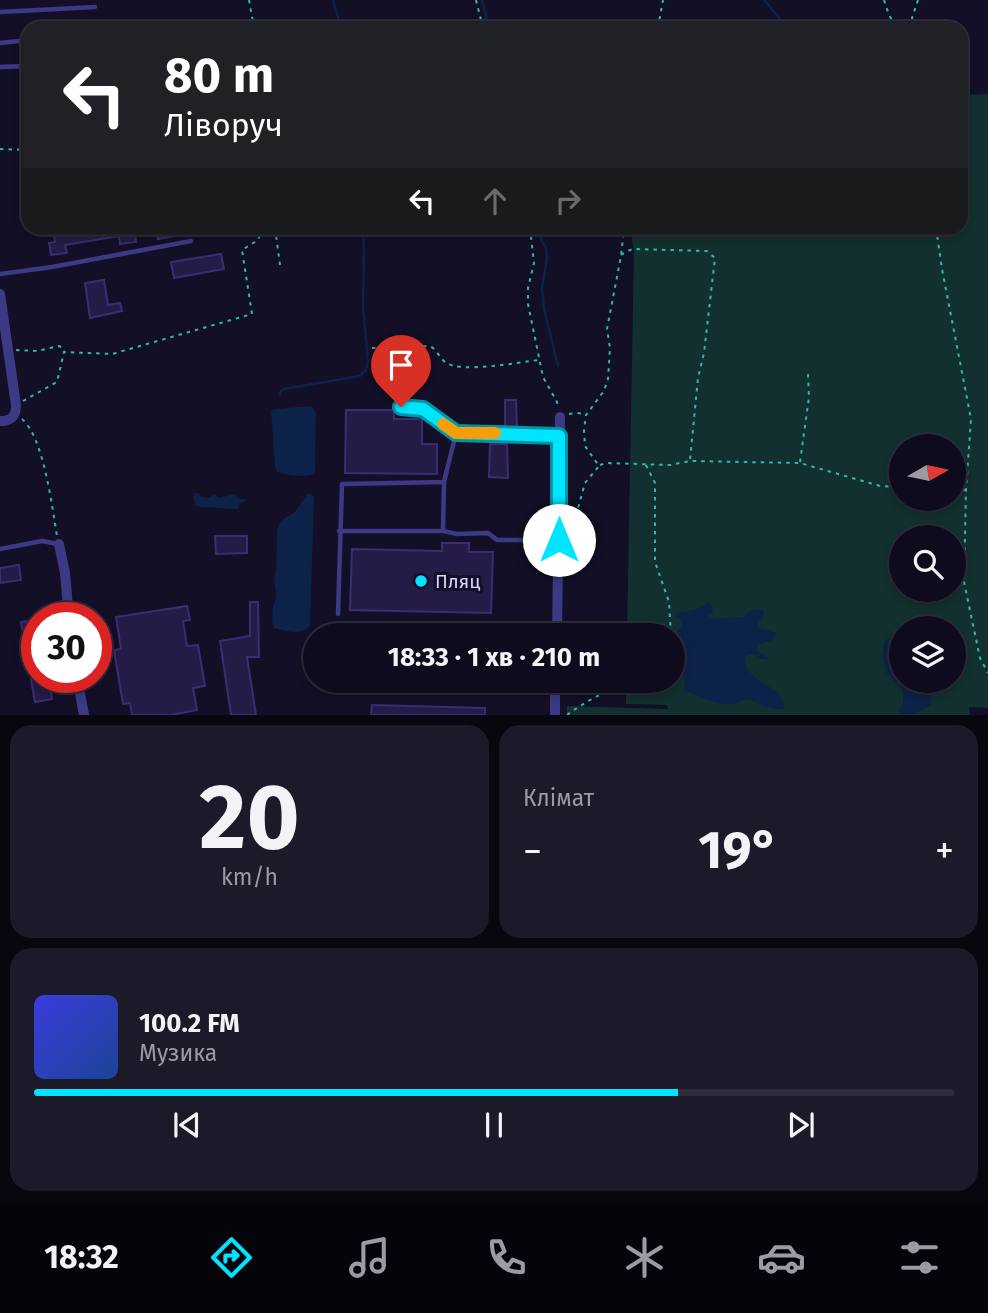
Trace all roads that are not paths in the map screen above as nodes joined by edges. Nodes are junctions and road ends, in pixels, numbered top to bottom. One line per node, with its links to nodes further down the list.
1 (95, 7): 2 (lane)
2 (0, 12)
3 (21, 41): 4 (lane)
4 (0, 43)
5 (21, 66): 6 (lane)
6 (0, 67)
7 (191, 241): 8 (lane)
8 (0, 274)
9 (0, 294): 12 (street)
10 (401, 407): 13 (lane)
11 (560, 417): 14 (street)
12 (0, 421)
13 (456, 433): 14 (lane); 15 (lane)
14 (559, 436): 18 (street)
15 (444, 482): 16 (lane); 17 (lane)
16 (339, 531): 17 (lane); 22 (lane)
17 (443, 531): 18 (lane)
18 (559, 540): 23 (street)
19 (59, 544): 20 (lane); 21 (street)
20 (0, 549)
21 (68, 602)
22 (338, 614)
23 (556, 623)
24 (80, 693): 26 (street)
25 (555, 693): 27 (street)
26 (84, 715)
27 (555, 715)

